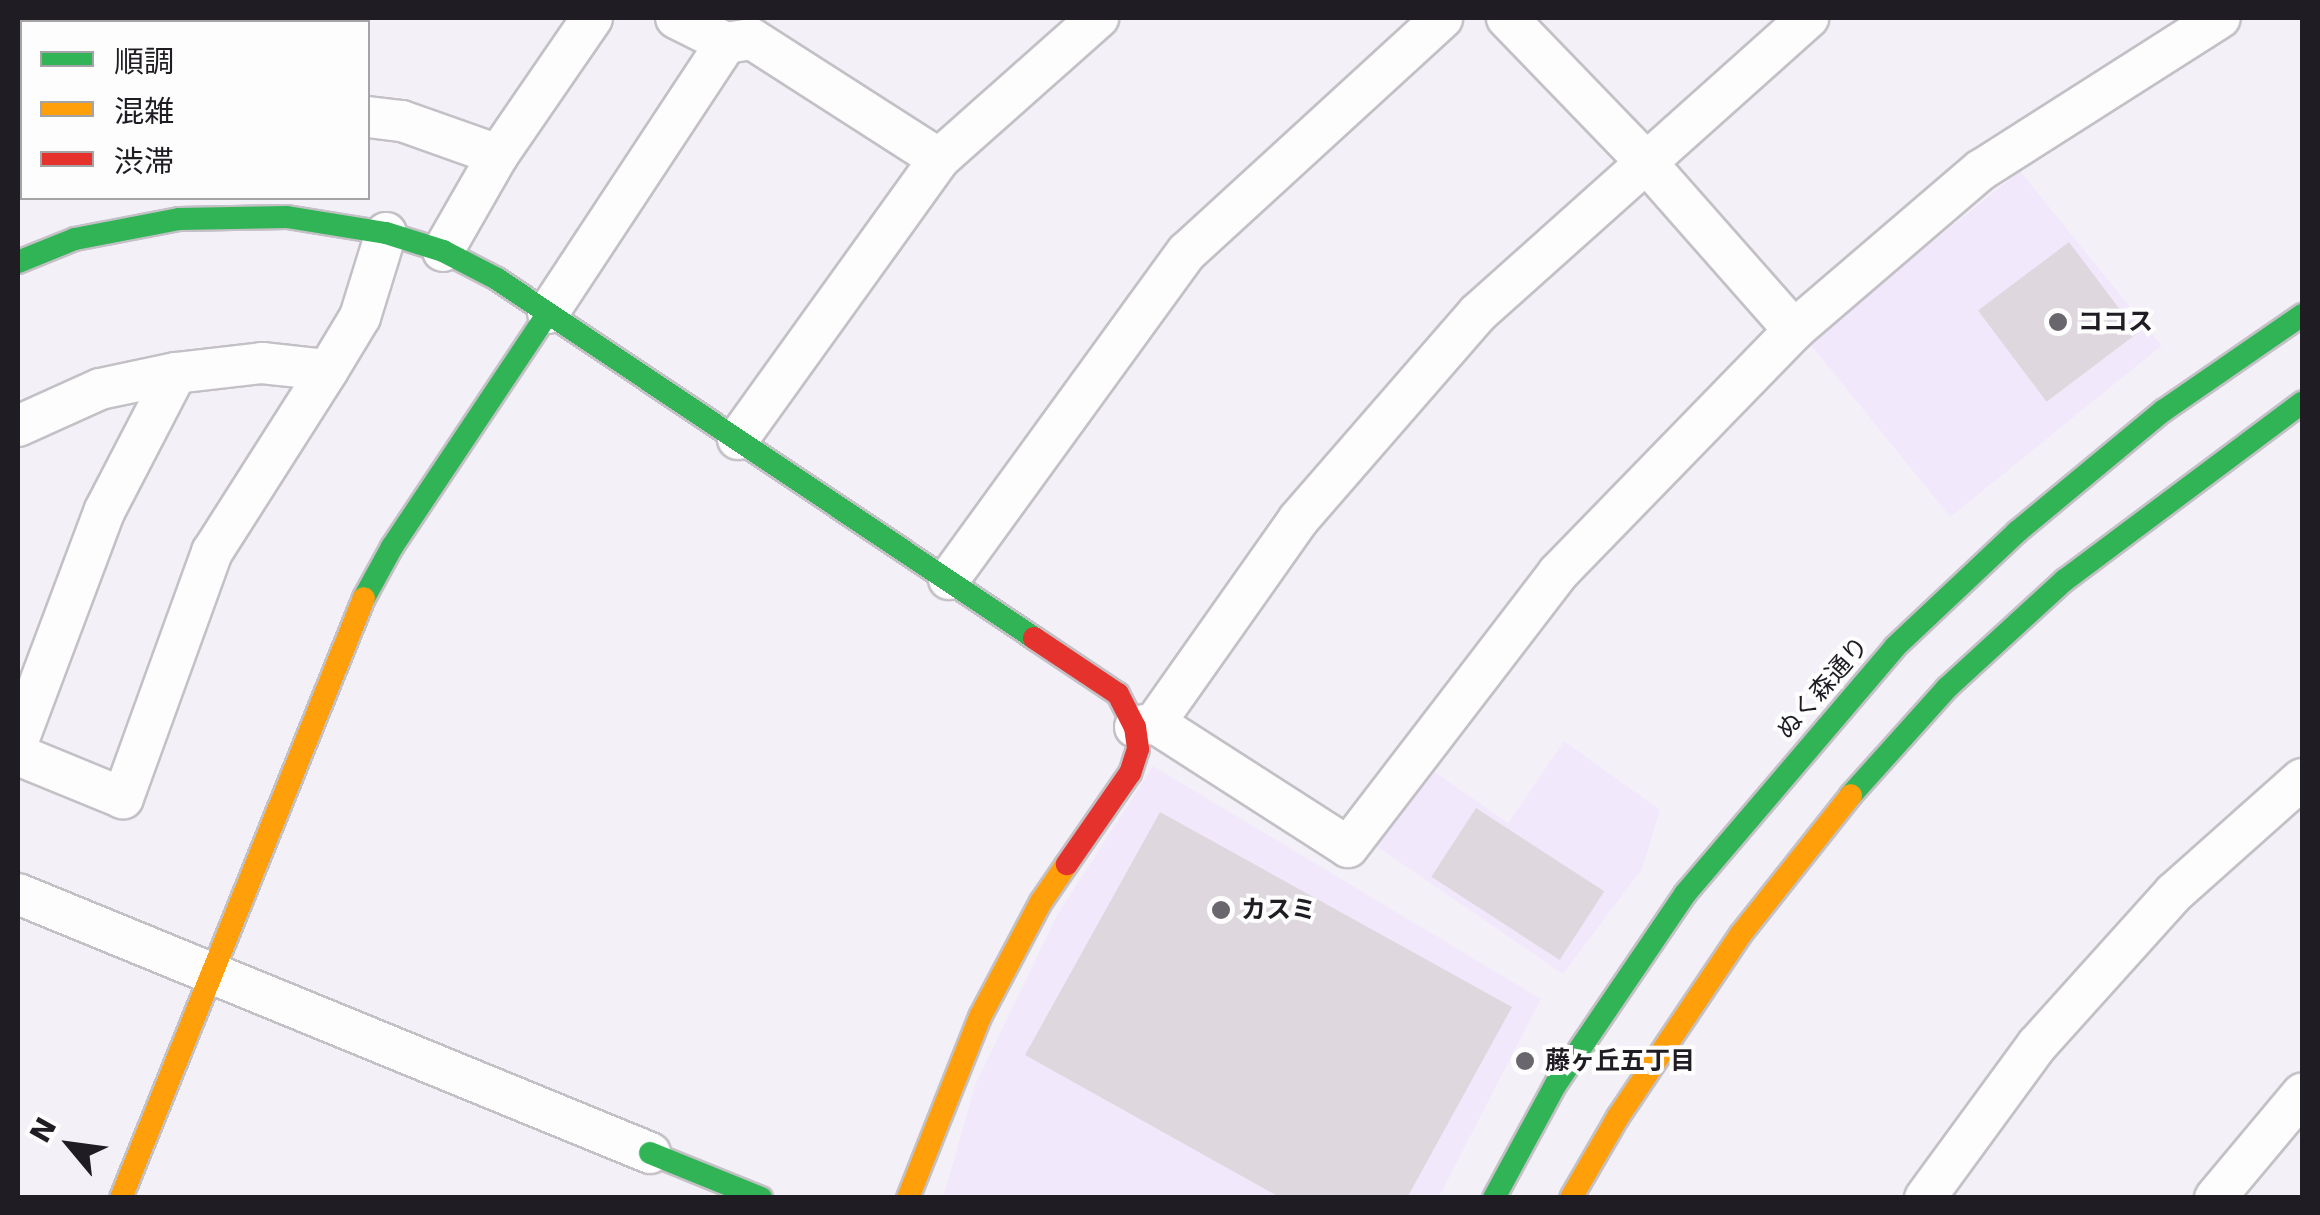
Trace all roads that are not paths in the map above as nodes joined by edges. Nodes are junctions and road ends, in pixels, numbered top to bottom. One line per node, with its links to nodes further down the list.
1 (592, 18): 10 (street)
2 (676, 18): 8 (street)
3 (1098, 18): 11 (street)
4 (1442, 18): 24 (street)
5 (1507, 18): 12 (street)
6 (1808, 18): 12 (street)
7 (2220, 18): 18 (street)
8 (726, 43): 11 (street); 16 (street)
9 (370, 117): 10 (street)
10 (498, 155): 14 (street)
11 (940, 159): 23 (street)
12 (1644, 160): 18 (street); 25 (street)
13 (386, 234): 14 (street); 15 (street); 19 (street)
14 (443, 251): 16 (street)
15 (18, 262)
16 (548, 313): 23 (street); 30 (street)
17 (2302, 315): 36 (street, ぬく森通り)
18 (1794, 330): 25 (street)
19 (328, 370): 20 (street); 27 (street)
20 (176, 373): 22 (street); 26 (street)
21 (2302, 403): 37 (street)
22 (18, 426)
23 (738, 439): 24 (street)
24 (948, 579): 25 (street)
25 (1145, 725): 35 (street)
26 (18, 741)
27 (18, 754)
28 (2302, 779): 38 (street)
29 (18, 894): 30 (street)
30 (208, 974): 32 (street); 33 (street)
31 (2302, 1094): 39 (street)
32 (650, 1153): 34 (street)
33 (120, 1198)
34 (761, 1198)
35 (908, 1198)
36 (1494, 1198)
37 (1571, 1198)
38 (1925, 1198)
39 (2215, 1198)

